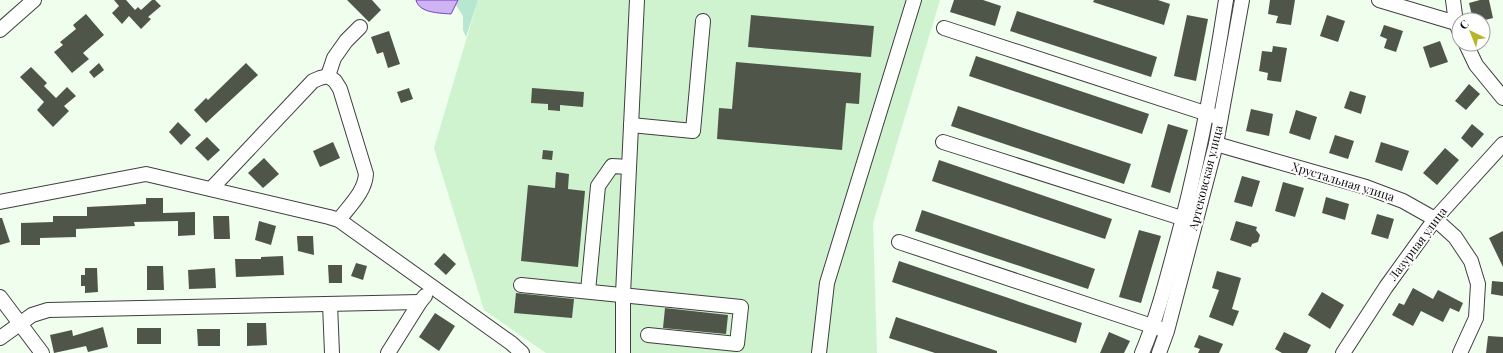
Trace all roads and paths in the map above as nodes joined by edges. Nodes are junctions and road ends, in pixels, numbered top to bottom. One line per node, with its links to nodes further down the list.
1 (34, 0): 13 (street)
2 (637, 0): 19 (street)
3 (914, 0): 47 (street)
4 (1225, 0): 7 (street); 17 (street)
5 (1379, 0): 10 (street)
6 (1453, 0): 8 (street)
7 (1241, 3): 18 (street, Артековская улица)
8 (1455, 12)
9 (703, 22): 19 (street)
10 (1451, 25)
11 (360, 27): 15 (street)
12 (944, 28): 17 (street)
13 (0, 30)
14 (1470, 52): 16 (street)
15 (328, 76): 24 (street); 27 (street)
16 (1503, 98)
17 (1206, 114): 18 (street); 28 (street)
18 (1220, 118): 21 (street, Артековская улица)
19 (631, 126): 23 (street)
20 (943, 142): 28 (street)
21 (1216, 144): 26 (street, Хрустальная улица); 28 (street, Артековская улица)
22 (1503, 144): 26 (street, Лазурная улица)
23 (629, 167): 32 (street); 33 (street)
24 (210, 189): 25 (street); 27 (street)
25 (0, 202)
26 (1435, 219): 50 (street, Лазурная улица); 51 (street, Хрустальная улица)
27 (339, 220): 31 (street)
28 (1189, 220): 38 (street); 39 (street, Артековская улица)
29 (899, 242): 38 (street)
30 (521, 285): 32 (street)
31 (433, 287): 35 (street); 45 (street)
32 (588, 291): 33 (street)
33 (623, 294): 40 (street); 46 (street)
34 (0, 298): 37 (street)
35 (420, 302): 36 (street); 44 (street)
36 (330, 304): 37 (street); 43 (street)
37 (20, 323): 41 (street); 42 (street)
38 (1154, 326): 39 (street); 48 (street)
39 (1168, 331): 49 (street, Артековская улица)
40 (648, 335)
41 (0, 338)
42 (42, 353)
43 (332, 353)
44 (388, 353)
45 (522, 353)
46 (623, 353)
47 (819, 353)
48 (1142, 353)
49 (1159, 353)
50 (1344, 353)
51 (1460, 353)

